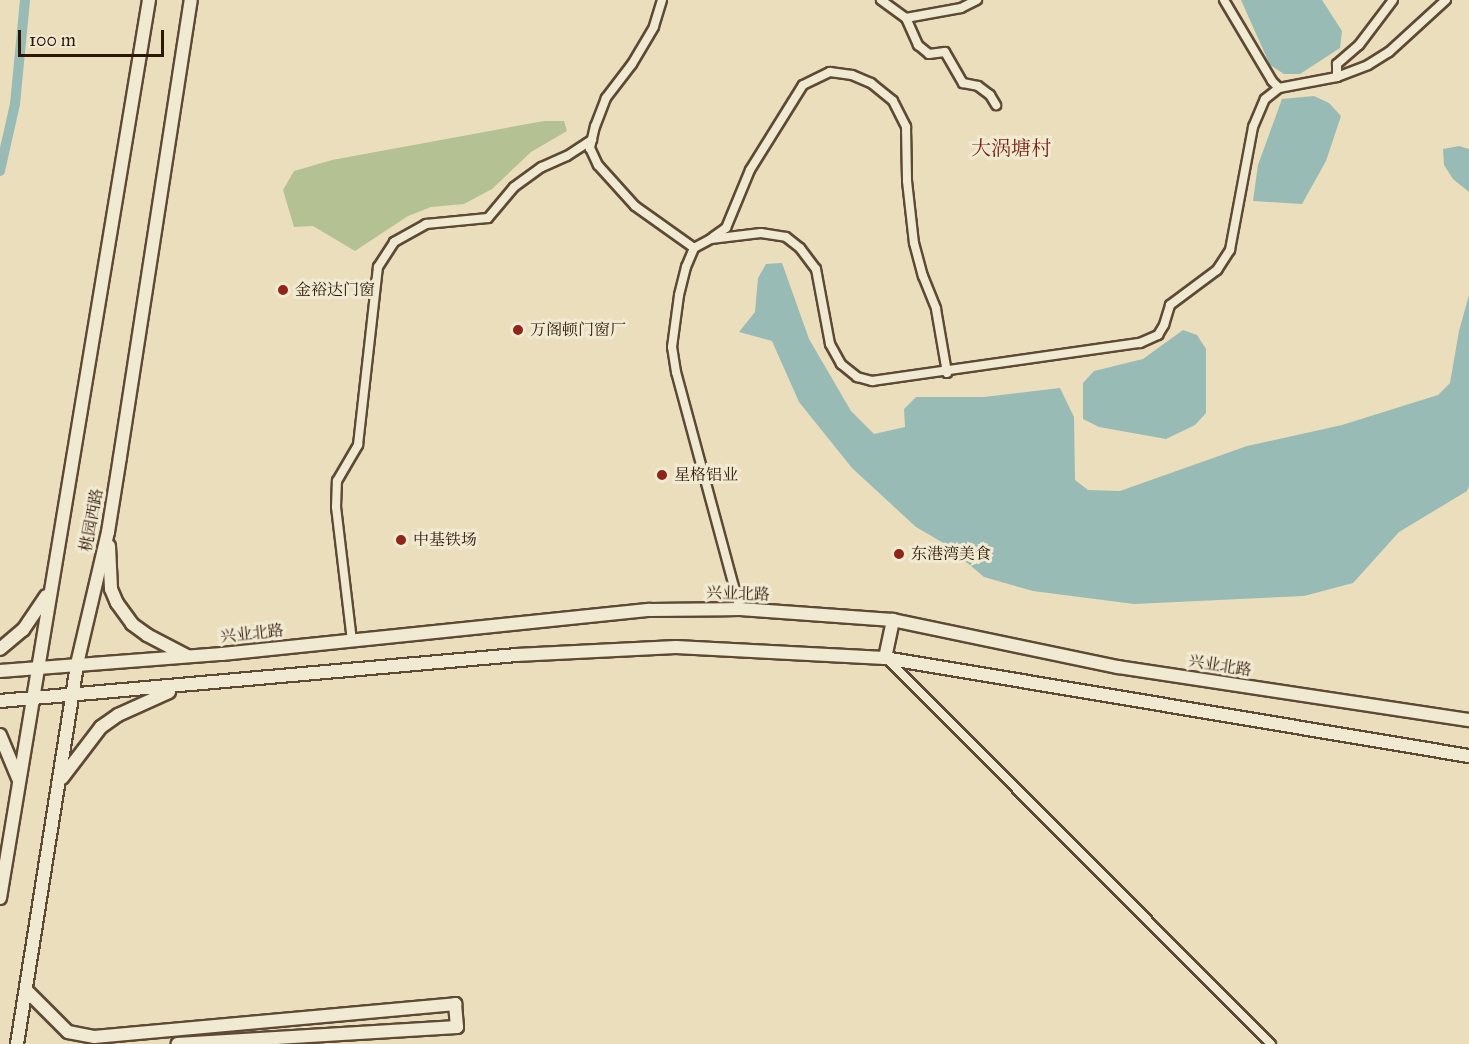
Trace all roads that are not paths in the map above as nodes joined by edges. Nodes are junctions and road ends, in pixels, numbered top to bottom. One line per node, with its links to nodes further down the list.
1 (149, 0): 18 (main road, 桃园西路)
2 (191, 0): 17 (main road, 桃园西路)
3 (662, 0): 13 (street)
4 (880, 0): 9 (street)
5 (977, 0): 9 (street)
6 (1224, 0): 11 (street)
7 (1393, 0): 10 (street)
8 (1446, 0): 10 (street)
9 (906, 18): 12 (street)
10 (1337, 77): 11 (street)
11 (1279, 88): 16 (street)
12 (996, 105)
13 (592, 140): 15 (street); 21 (street)
14 (711, 239): 15 (street); 16 (street); 16 (street)
15 (694, 248): 19 (street)
16 (947, 373)
17 (108, 532): 23 (main road); 25 (main road, 桃园西路)
18 (50, 590): 22 (main road); 26 (main road, 桃园西路)
19 (740, 609): 20 (main road, 兴业北路); 21 (main road, 兴业北路)
20 (893, 620): 24 (main road); 32 (main road, 兴业北路)
21 (352, 640): 23 (main road, 兴业北路)
22 (0, 649)
23 (188, 656): 25 (main road, 兴业北路)
24 (885, 658): 28 (main road); 34 (main road); 41 (street)
25 (77, 664): 26 (main road, 兴业北路); 29 (main road, 桃园西路)
26 (37, 668): 27 (main road, 兴业北路); 30 (main road, 桃园西路)
27 (0, 671)
28 (182, 687): 29 (main road); 36 (main road)
29 (73, 696): 30 (main road); 36 (main road, 桃园西路)
30 (31, 699): 31 (main road); 35 (main road, 桃园西路)
31 (0, 701)
32 (1469, 720)
33 (0, 735): 35 (main road)
34 (1469, 756)
35 (19, 780): 37 (main road, 桃园西路)
36 (59, 782): 38 (main road, 桃园西路)
37 (0, 898)
38 (26, 990): 39 (main road, 桃园西路); 40 (main road)
39 (17, 1044)
40 (178, 1044)
41 (1271, 1044)

